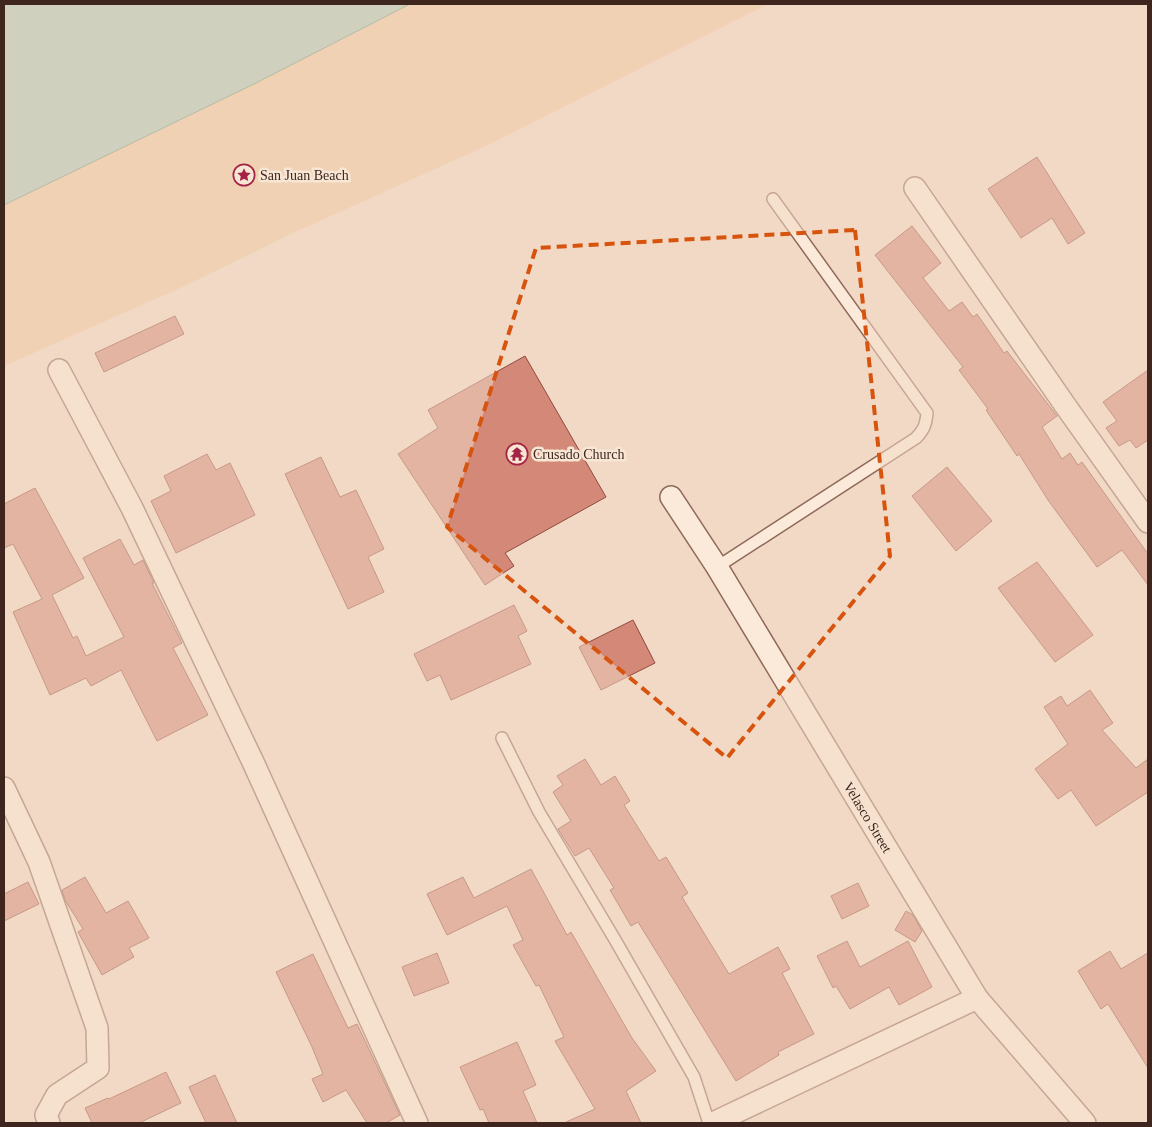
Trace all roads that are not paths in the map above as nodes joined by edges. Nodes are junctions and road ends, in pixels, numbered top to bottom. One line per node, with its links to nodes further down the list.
1 (915, 188): 5 (street)
2 (773, 199): 6 (lane)
3 (59, 370): 11 (street)
4 (671, 496): 6 (street, Velasco Street)
5 (1148, 522)
6 (717, 567): 9 (street, Velasco Street)
7 (502, 738): 12 (lane)
8 (4, 788): 10 (street)
9 (977, 998): 12 (street); 13 (street, Velasco Street)
10 (49, 1123)
11 (417, 1123)
12 (711, 1123)
13 (1085, 1123)

